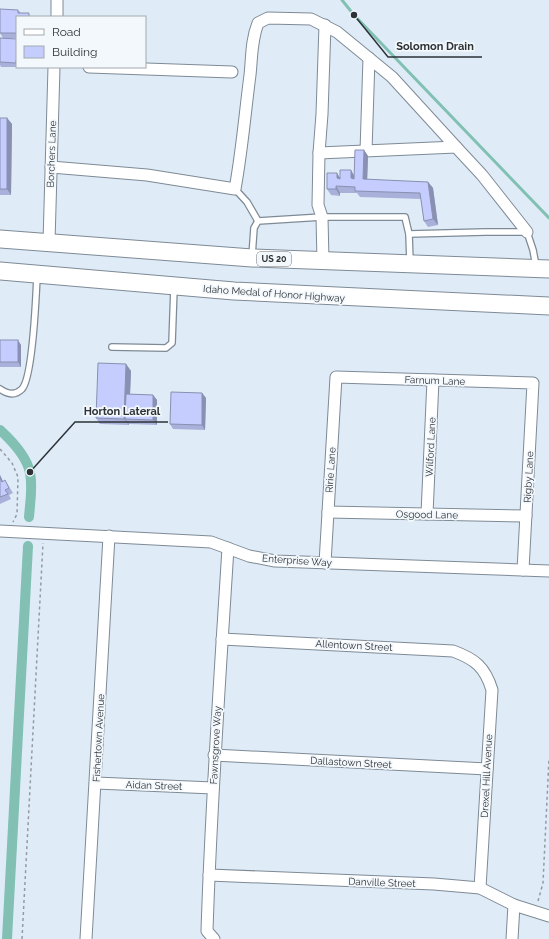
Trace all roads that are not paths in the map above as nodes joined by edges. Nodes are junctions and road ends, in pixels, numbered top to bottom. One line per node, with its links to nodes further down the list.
1 (57, 0): 2 (street)
2 (57, 16)
3 (325, 25): 4 (street); 10 (street); 12 (street)
4 (369, 58): 8 (street); 9 (street)
5 (54, 68): 11 (street, Borchers Lane)
6 (118, 68): 7 (street)
7 (232, 72)
8 (456, 147): 9 (street); 15 (street)
9 (366, 150): 10 (street)
10 (318, 153): 13 (street)
11 (51, 167): 12 (street); 18 (street, Borchers Lane)
12 (235, 189): 14 (lane)
13 (322, 217): 14 (lane); 16 (lane); 20 (street)
14 (258, 221): 19 (lane)
15 (527, 232): 16 (lane); 22 (lane)
16 (409, 234): 21 (lane)
17 (0, 239): 18 (main road, US 20)
18 (49, 242): 19 (main road, US 20)
19 (252, 258): 20 (main road, US 20)
20 (323, 261): 21 (main road, US 20)
21 (410, 264): 22 (main road, US 20)
22 (543, 269)
23 (0, 271): 24 (main road, Idaho Medal of Honor Highway)
24 (37, 274): 25 (main road, Idaho Medal of Honor Highway); 31 (lane)
25 (174, 286): 26 (main road, Idaho Medal of Honor Highway); 27 (lane)
26 (549, 306)
27 (112, 347)
28 (336, 377): 29 (street, Farnum Lane); 32 (street, Ririe Lane)
29 (433, 380): 30 (street, Farnum Lane); 33 (street, Wilford Lane)
30 (534, 383): 34 (street, Rigby Lane)
31 (0, 389)
32 (328, 512): 33 (street, Osgood Lane); 38 (street, Ririe Lane)
33 (427, 514): 34 (street, Osgood Lane)
34 (526, 516): 39 (street, Rigby Lane)
35 (0, 531): 36 (street, Enterprise Way)
36 (108, 536): 37 (street, Enterprise Way); 45 (street, Fishertown Avenue)
37 (228, 548): 38 (street, Enterprise Way); 41 (street, Fawnsgrove Way)
38 (325, 562): 39 (street, Enterprise Way)
39 (523, 570): 40 (street, Enterprise Way)
40 (549, 571)
41 (222, 639): 42 (street, Allentown Street); 43 (street, Fawnsgrove Way)
42 (481, 667): 44 (street, Drexel Hill Avenue)
43 (214, 755): 44 (street, Dallastown Street); 46 (street, Fawnsgrove Way)
44 (487, 769): 48 (street, Drexel Hill Avenue)
45 (96, 783): 46 (street, Aidan Street); 51 (street, Fishertown Avenue)
46 (213, 788): 47 (street, Fawnsgrove Way)
47 (209, 875): 48 (street, Danville Street); 52 (street, Fawnsgrove Way)
48 (480, 888): 49 (street, Danville Street)
49 (514, 905): 50 (street, Danville Street); 53 (street)
50 (549, 916)
51 (86, 939)
52 (214, 939)
53 (512, 939)

